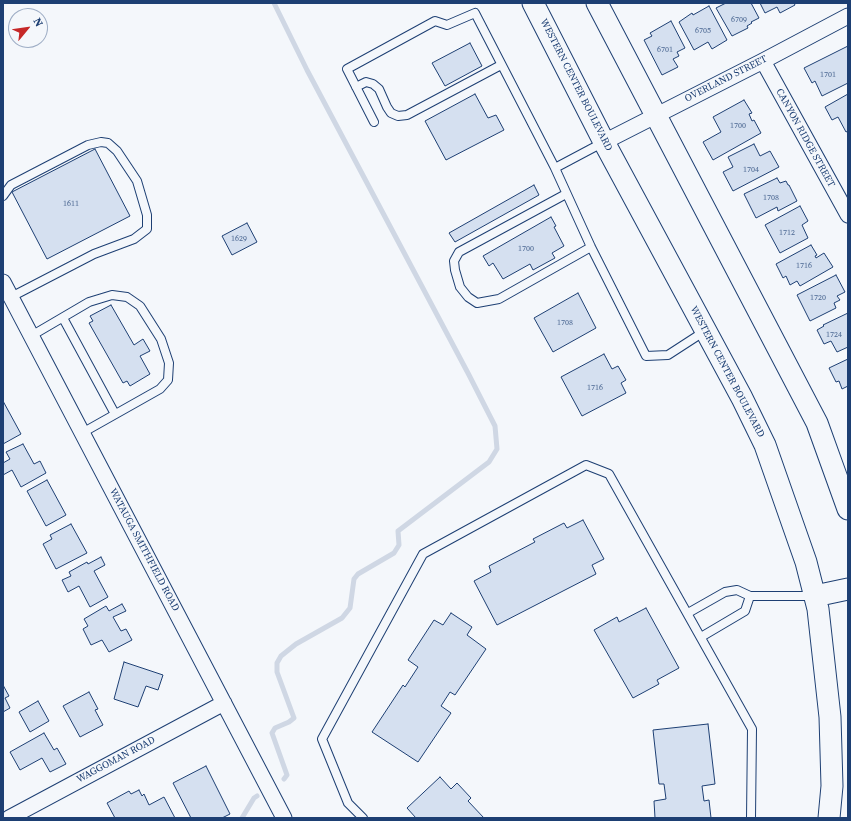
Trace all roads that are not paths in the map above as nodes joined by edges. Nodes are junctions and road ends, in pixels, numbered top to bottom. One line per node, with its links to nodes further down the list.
1 (533, 3): 9 (main road, WESTERN CENTER BOULEVARD)
2 (597, 3): 7 (main road)
3 (848, 16): 4 (street, OVERLAND STREET)
4 (763, 61): 7 (street, OVERLAND STREET); 13 (street, CANYON RIDGE STREET)
5 (501, 65): 6 (lane); 6 (lane); 10 (lane)
6 (356, 86): 8 (lane)
7 (656, 115): 9 (street, OVERLAND STREET); 22 (main road)
8 (374, 122)
9 (604, 142): 10 (lane); 18 (main road, WESTERN CENTER BOULEVARD)
10 (555, 168): 11 (lane)
11 (566, 194): 14 (lane); 14 (lane)
12 (3, 196): 16 (lane)
13 (848, 215)
14 (591, 247): 18 (lane)
15 (3, 282): 16 (street, WATAUGA SMITHFIELD ROAD)
16 (11, 297): 19 (street, WATAUGA SMITHFIELD ROAD)
17 (62, 318): 19 (lane); 20 (lane); 20 (lane)
18 (705, 331): 25 (main road, WESTERN CENTER BOULEVARD)
19 (31, 336): 21 (street, WATAUGA SMITHFIELD ROAD)
20 (114, 414): 21 (lane)
21 (82, 433): 28 (street, WATAUGA SMITHFIELD ROAD)
22 (848, 509)
23 (848, 589): 25 (main road)
24 (750, 596): 25 (lane); 26 (lane); 27 (lane)
25 (815, 596): 33 (main road, WESTERN CENTER BOULEVARD)
26 (688, 613): 27 (lane); 31 (lane)
27 (701, 637): 32 (lane)
28 (224, 703): 29 (street, WAGGOMAN ROAD); 30 (street, WATAUGA SMITHFIELD ROAD)
29 (9, 818)
30 (284, 818)
31 (363, 818)
32 (751, 818)
33 (829, 818)

